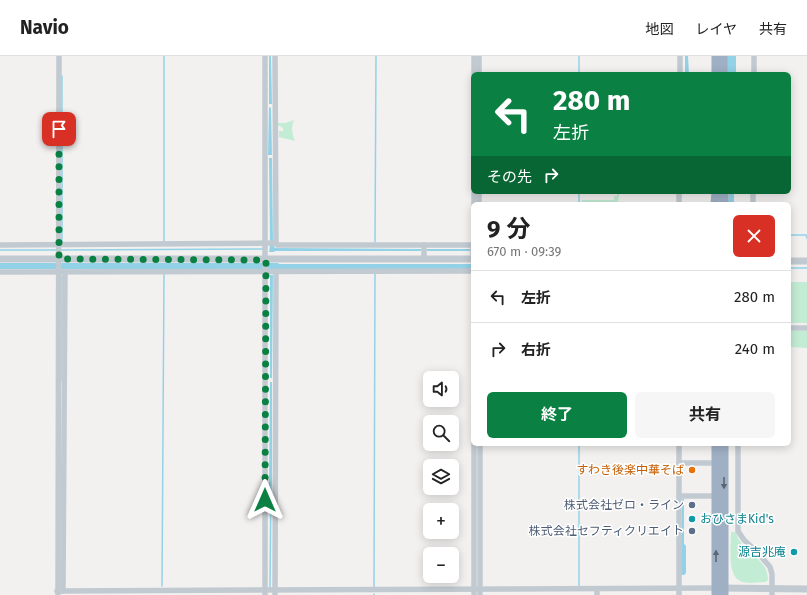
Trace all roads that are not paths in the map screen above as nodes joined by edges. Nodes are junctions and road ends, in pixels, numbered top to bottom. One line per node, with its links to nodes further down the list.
1 (58, 56): 19 (street)
2 (265, 56): 20 (street)
3 (275, 56): 20 (street)
4 (474, 56): 10 (street)
5 (479, 56): 11 (street)
6 (680, 56): 12 (street)
7 (716, 56): 13 (highway)
8 (723, 56): 14 (highway)
9 (754, 56): 15 (street)
10 (474, 72)
11 (479, 72)
12 (680, 72)
13 (716, 72)
14 (723, 72)
15 (754, 72)
16 (0, 245): 19 (street)
17 (471, 246): 18 (street)
18 (424, 251): 20 (street); 20 (street); 22 (street)
19 (60, 257): 20 (street); 20 (street); 20 (street); 21 (street); 25 (street); 44 (street)
20 (269, 258): 26 (street); 29 (street); 29 (street)
21 (0, 259)
22 (471, 259)
23 (791, 261): 24 (street)
24 (807, 261)
25 (0, 272)
26 (471, 272)
27 (791, 328): 28 (street)
28 (807, 328)
29 (271, 380): 39 (street); 39 (street)
30 (474, 446): 36 (street)
31 (480, 446): 36 (street)
32 (679, 446): 37 (street)
33 (716, 446): 38 (highway)
34 (724, 446): 49 (highway, one-way to 49)
35 (738, 446): 50 (street)
36 (477, 458): 43 (street)
37 (679, 463): 38 (street); 40 (street)
38 (716, 463): 41 (highway)
39 (270, 488): 45 (street); 45 (street)
40 (682, 496): 41 (street); 48 (street)
41 (717, 496): 49 (highway, one-way to 41)
42 (807, 589): 50 (street)
43 (477, 591): 45 (street); 46 (street)
44 (60, 592): 45 (street)
45 (270, 592)
46 (582, 592): 47 (street)
47 (597, 592): 48 (street)
48 (679, 592): 49 (street)
49 (720, 592): 50 (street)
50 (772, 592)

